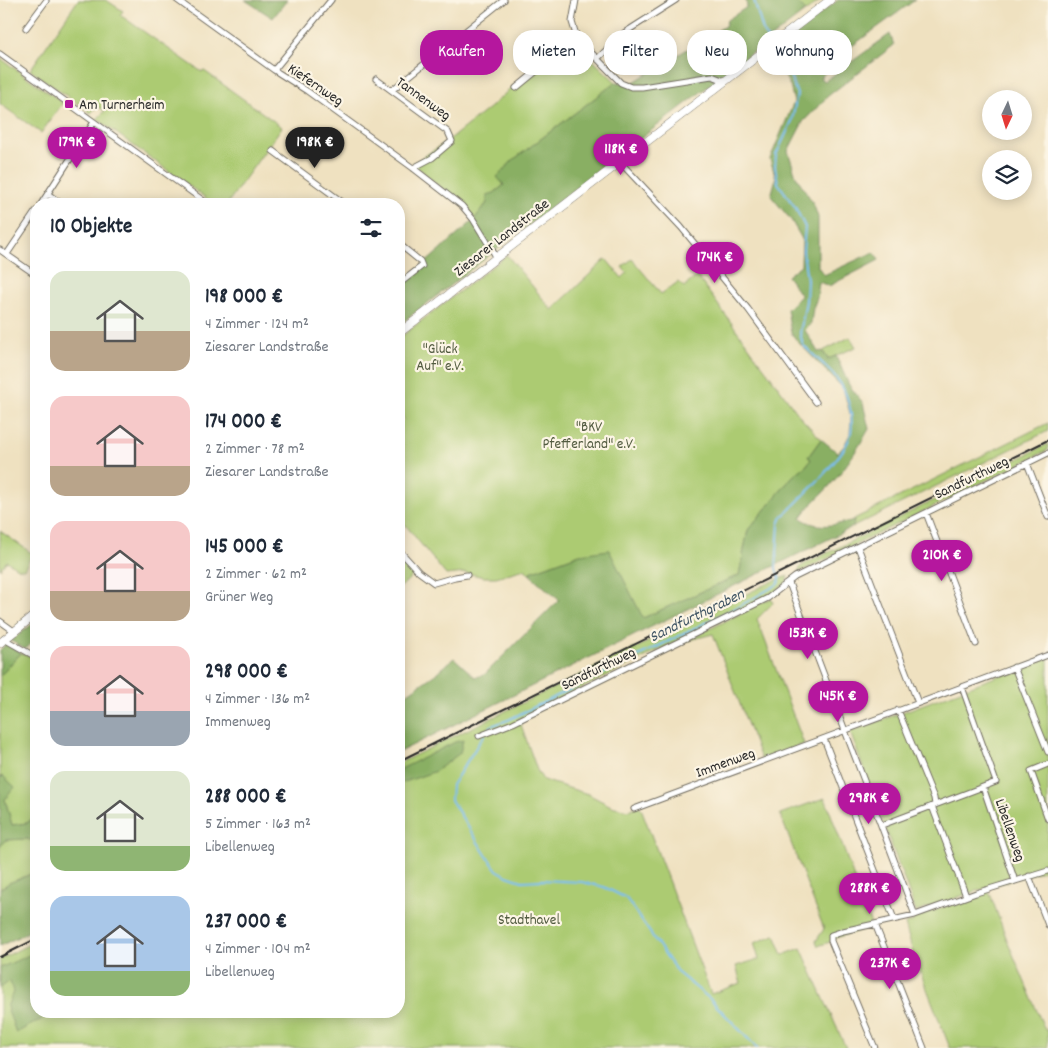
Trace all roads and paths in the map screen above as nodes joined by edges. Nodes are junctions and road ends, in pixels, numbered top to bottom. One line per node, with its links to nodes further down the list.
1 (46, 0): 8 (street)
2 (177, 0): 13 (street, Kiefernweg)
3 (331, 0): 13 (street)
4 (504, 0): 18 (street)
5 (576, 0): 9 (street)
6 (676, 0): 12 (street)
7 (830, 0): 16 (main road, Ziesarer Landstraße)
8 (26, 28)
9 (574, 30)
10 (0, 54): 19 (street)
11 (594, 56): 12 (street)
12 (597, 59): 16 (street)
13 (274, 70): 22 (street, Kiefernweg)
14 (532, 75): 17 (street)
15 (376, 79): 18 (street, Tannenweg)
16 (725, 81): 21 (main road, Ziesarer Landstraße)
17 (516, 88)
18 (392, 90): 22 (street, Tannenweg)
19 (94, 122): 23 (street); 26 (street)
20 (273, 151): 27 (street)
21 (620, 162): 32 (main road, Ziesarer Landstraße); 36 (street)
22 (413, 168): 32 (street, Kiefernweg)
23 (48, 194): 24 (street); 25 (street)
24 (45, 198)
25 (54, 198)
26 (200, 198)
27 (337, 198)
28 (30, 220): 31 (street)
29 (405, 249): 34 (street)
30 (0, 250): 31 (street)
31 (7, 254): 33 (street)
32 (497, 258): 35 (main road, Ziesarer Landstraße)
33 (30, 271)
34 (405, 279)
35 (405, 329)
36 (816, 402)
37 (1048, 453): 38 (street, Sandfurthweg)
38 (1028, 463): 39 (street, Sandfurthweg); 40 (street, Sandfurthweg)
39 (926, 513): 41 (street, Sandfurthweg); 49 (street, Sandfurthweg)
40 (1048, 517)
41 (858, 547): 44 (street, Sandfurthweg); 54 (street)
42 (405, 557): 43 (street)
43 (467, 575)
44 (789, 583): 56 (street); 57 (street, Sandfurthweg)
45 (30, 619): 47 (main road)
46 (0, 621): 47 (street)
47 (14, 631): 48 (main road)
48 (2, 641): 50 (street)
49 (976, 644)
50 (30, 654)
51 (1048, 655): 52 (street, Immenweg)
52 (1014, 667): 53 (street, Immenweg); 59 (street)
53 (962, 687): 54 (street, Immenweg); 61 (street, Libellenweg)
54 (918, 703): 55 (street, Immenweg)
55 (898, 710): 56 (street, Immenweg); 62 (street)
56 (846, 730): 58 (street, Immenweg); 65 (street)
57 (479, 736)
58 (824, 739): 63 (street, Immenweg); 71 (street)
59 (1048, 752)
60 (1048, 764): 64 (street)
61 (983, 787): 62 (street, Libellenweg); 68 (street, Libellenweg)
62 (934, 805): 65 (street, Libellenweg); 69 (street)
63 (634, 809)
64 (1048, 819)
65 (882, 825): 70 (street)
66 (1048, 871): 67 (street, Libellenweg)
67 (1029, 876): 68 (street, Libellenweg); 73 (street, Libellenweg)
68 (1015, 881): 69 (street, Libellenweg)
69 (966, 896): 70 (street, Libellenweg)
70 (915, 915): 71 (street, Libellenweg)
71 (894, 919): 72 (street, Libellenweg)
72 (875, 924): 74 (street, Libellenweg); 75 (street)
73 (1048, 925)
74 (875, 1048)
75 (924, 1048)

